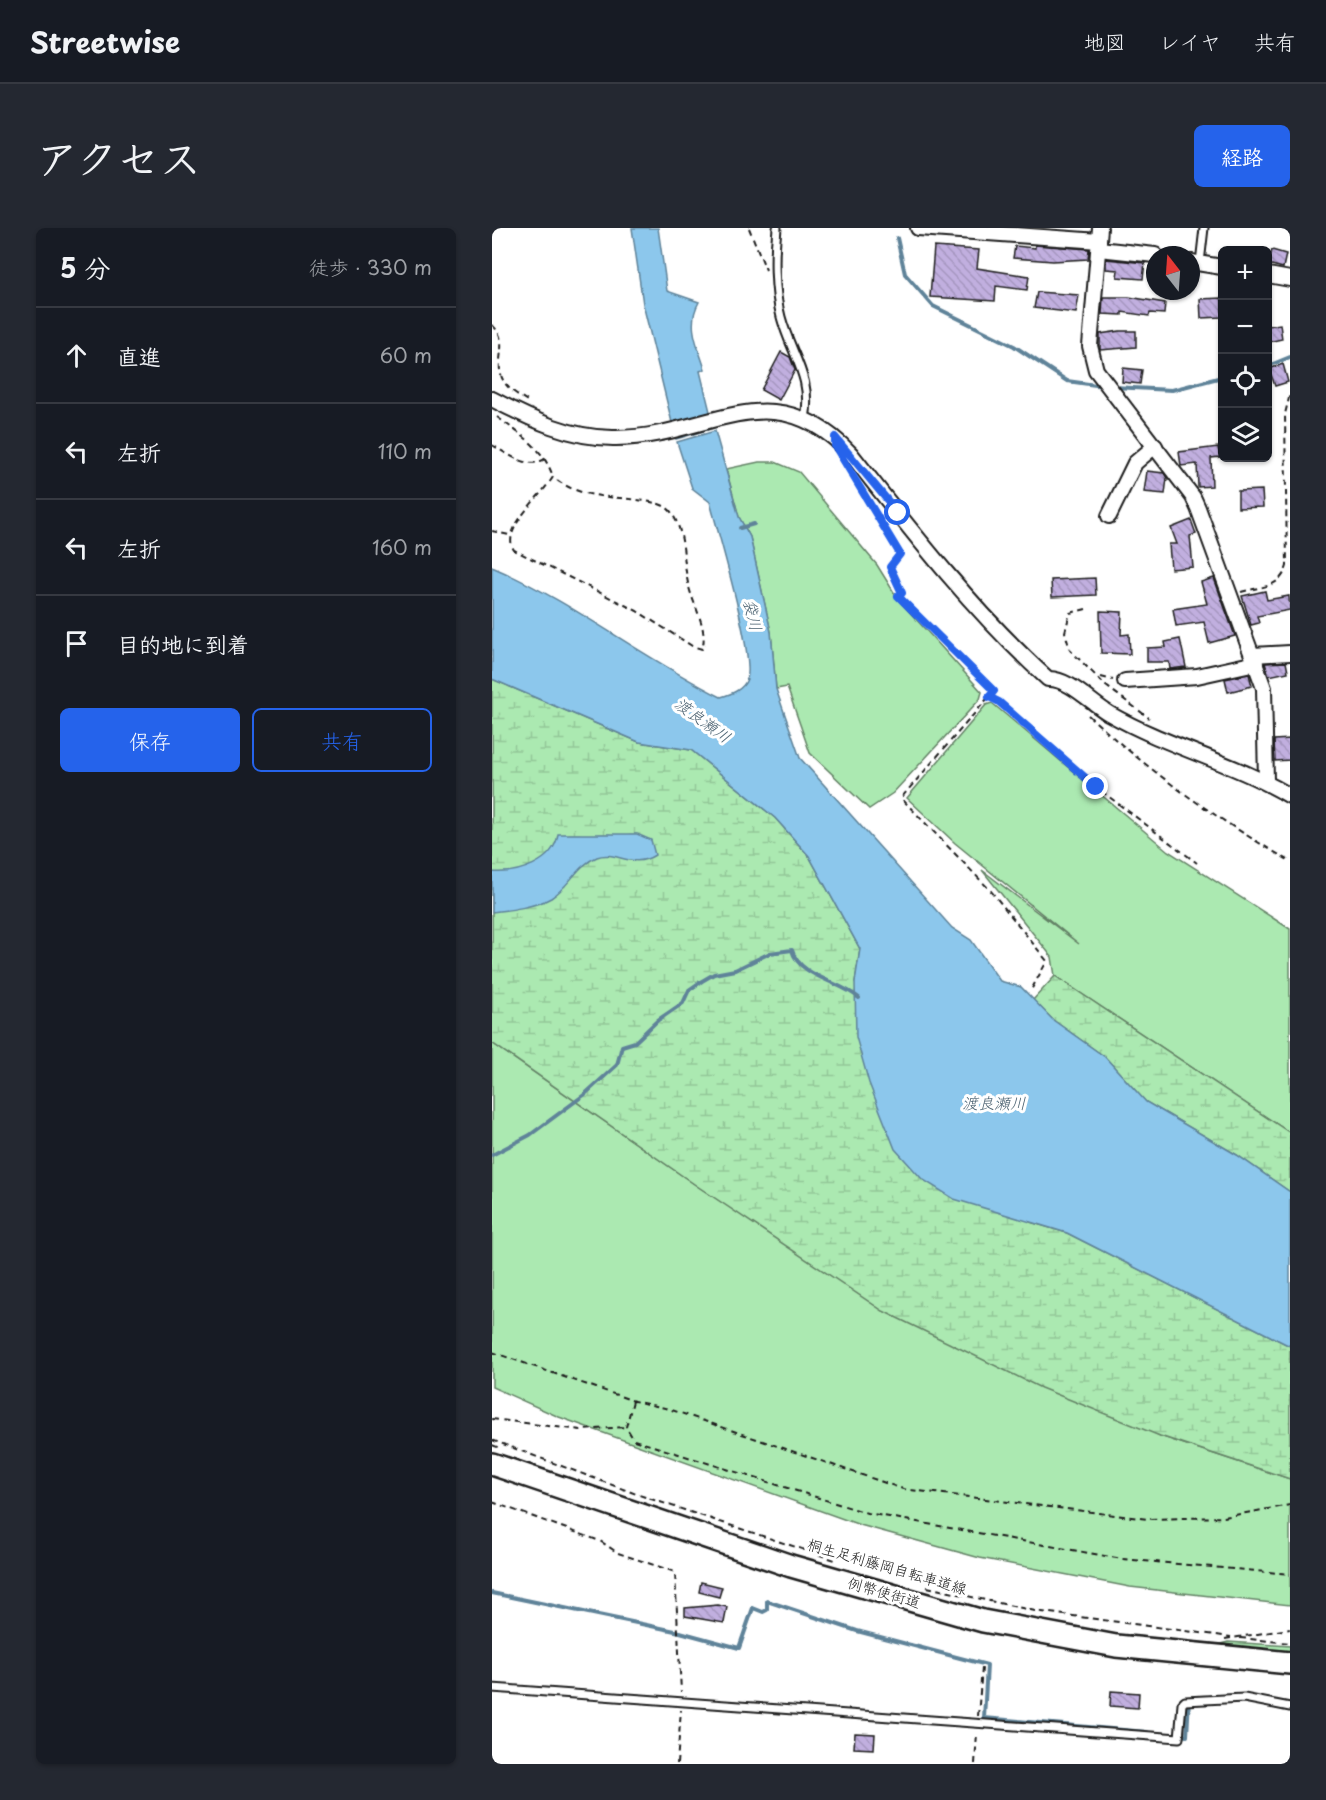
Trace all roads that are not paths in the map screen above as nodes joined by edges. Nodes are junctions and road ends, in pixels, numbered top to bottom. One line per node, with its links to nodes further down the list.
1 (777, 228): 12 (lane)
2 (918, 228): 4 (street)
3 (1204, 228): 5 (lane)
4 (1099, 239): 6 (street); 13 (street)
5 (1200, 246)
6 (1146, 252)
7 (1200, 264): 8 (street)
8 (1218, 266)
9 (1272, 276): 10 (street)
10 (1290, 279)
11 (492, 399): 12 (street)
12 (805, 419): 18 (street)
13 (1155, 447): 14 (street); 16 (street)
14 (1109, 516)
15 (1290, 653): 16 (street)
16 (1255, 659): 17 (street); 18 (street)
17 (1125, 681)
18 (1266, 782): 19 (street)
19 (1290, 796)
20 (492, 1464): 21 (main road, 例幣使街道)
21 (1290, 1663)
22 (492, 1688): 23 (lane)
23 (1290, 1707)

